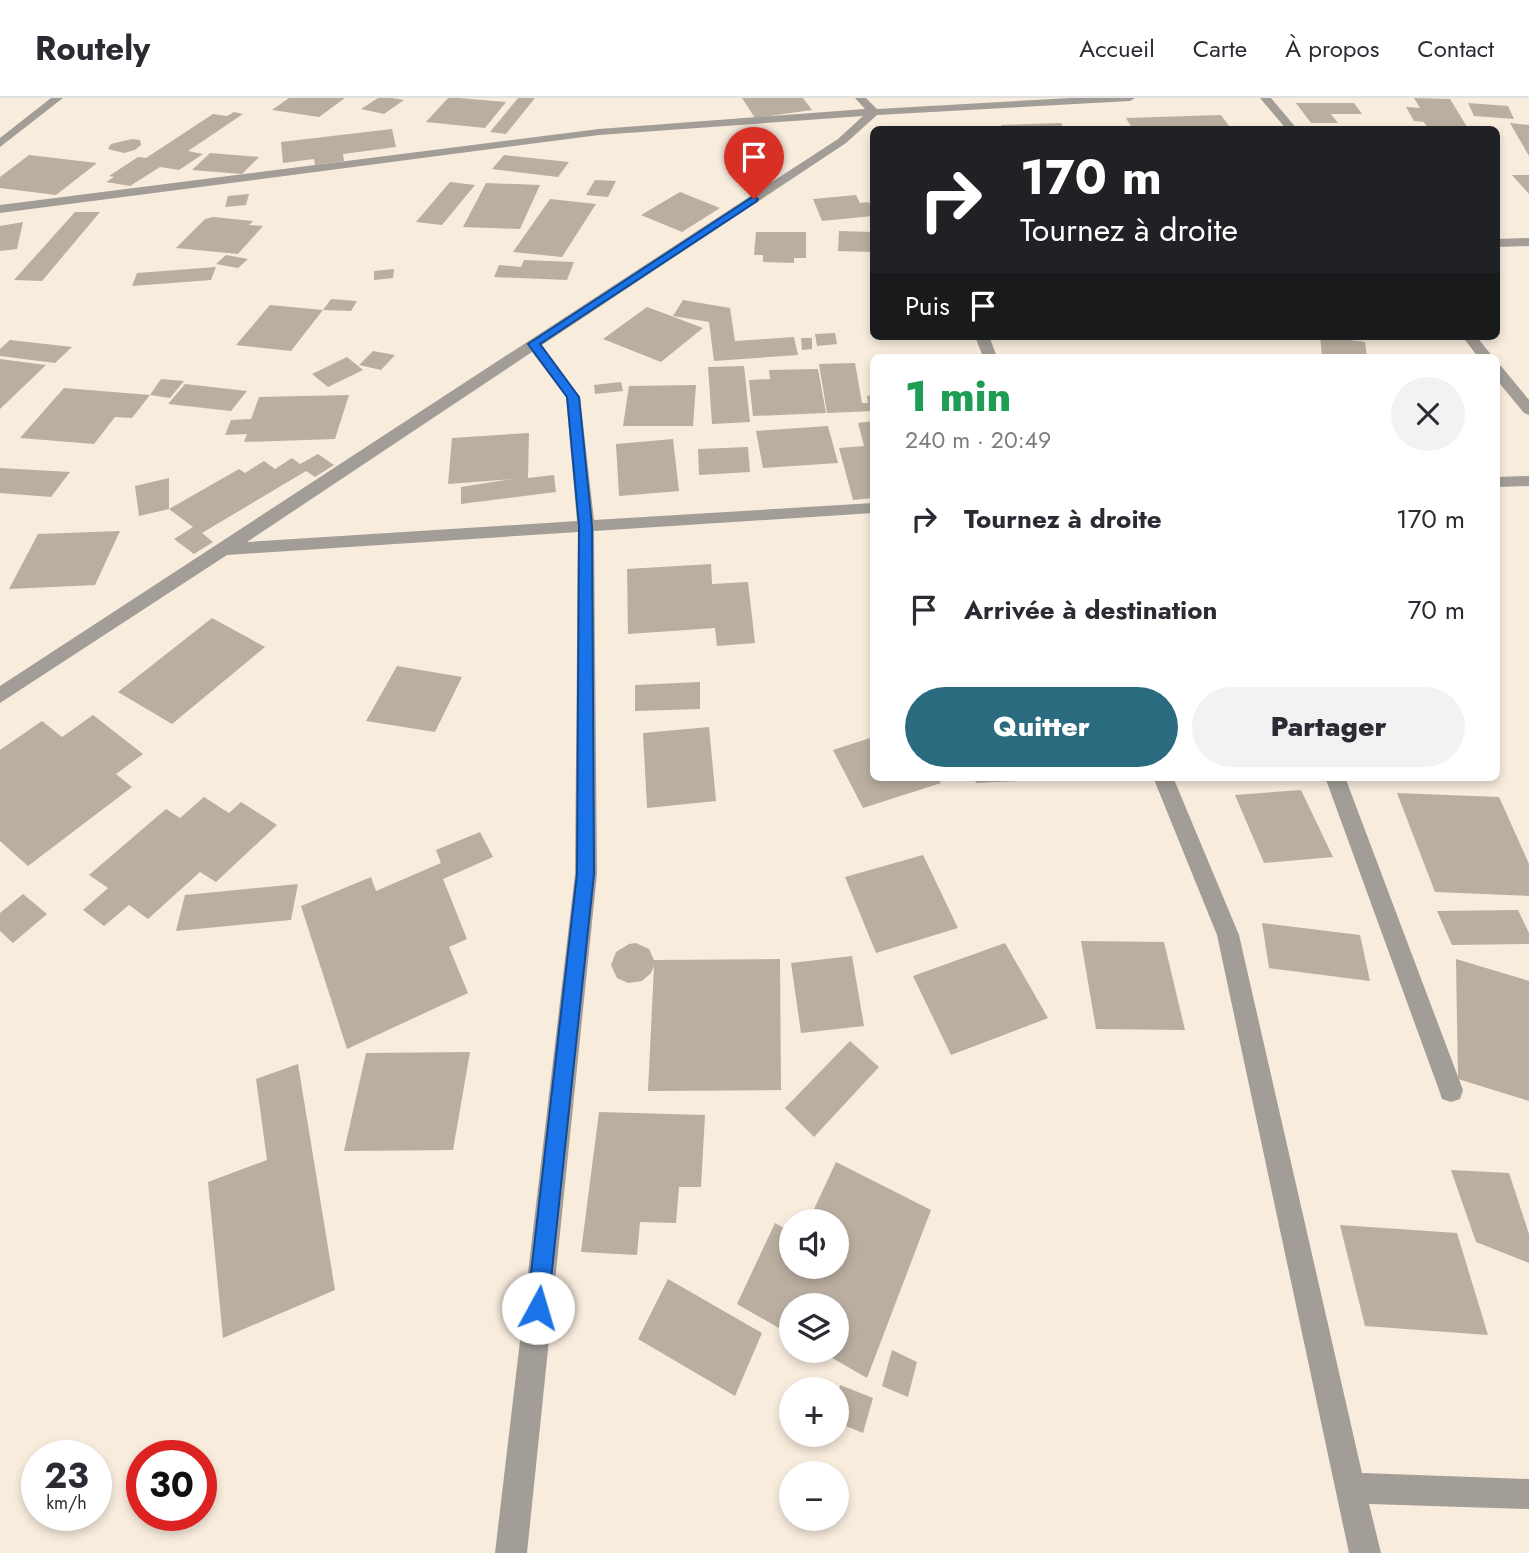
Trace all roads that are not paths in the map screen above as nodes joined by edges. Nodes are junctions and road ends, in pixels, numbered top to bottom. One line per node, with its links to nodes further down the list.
1 (58, 98): 7 (street)
2 (860, 98): 5 (street)
3 (1130, 98): 5 (street)
4 (1265, 98): 6 (street)
5 (874, 112): 8 (street); 12 (street)
6 (1290, 126)
7 (0, 145)
8 (0, 209)
9 (1529, 242): 10 (street)
10 (1500, 243)
11 (1472, 340): 13 (street)
12 (534, 344): 19 (street); 20 (street)
13 (1484, 354)
14 (1500, 374): 15 (street)
15 (1529, 410)
16 (1529, 481): 17 (street)
17 (1500, 482)
18 (870, 508): 19 (street)
19 (586, 526): 20 (street); 27 (street)
20 (221, 549): 21 (street)
21 (0, 696)
22 (1165, 781): 25 (street)
23 (1336, 781): 24 (street)
24 (1451, 1090)
25 (1351, 1488): 26 (street); 28 (street)
26 (1529, 1494)
27 (511, 1553)
28 (1365, 1553)

